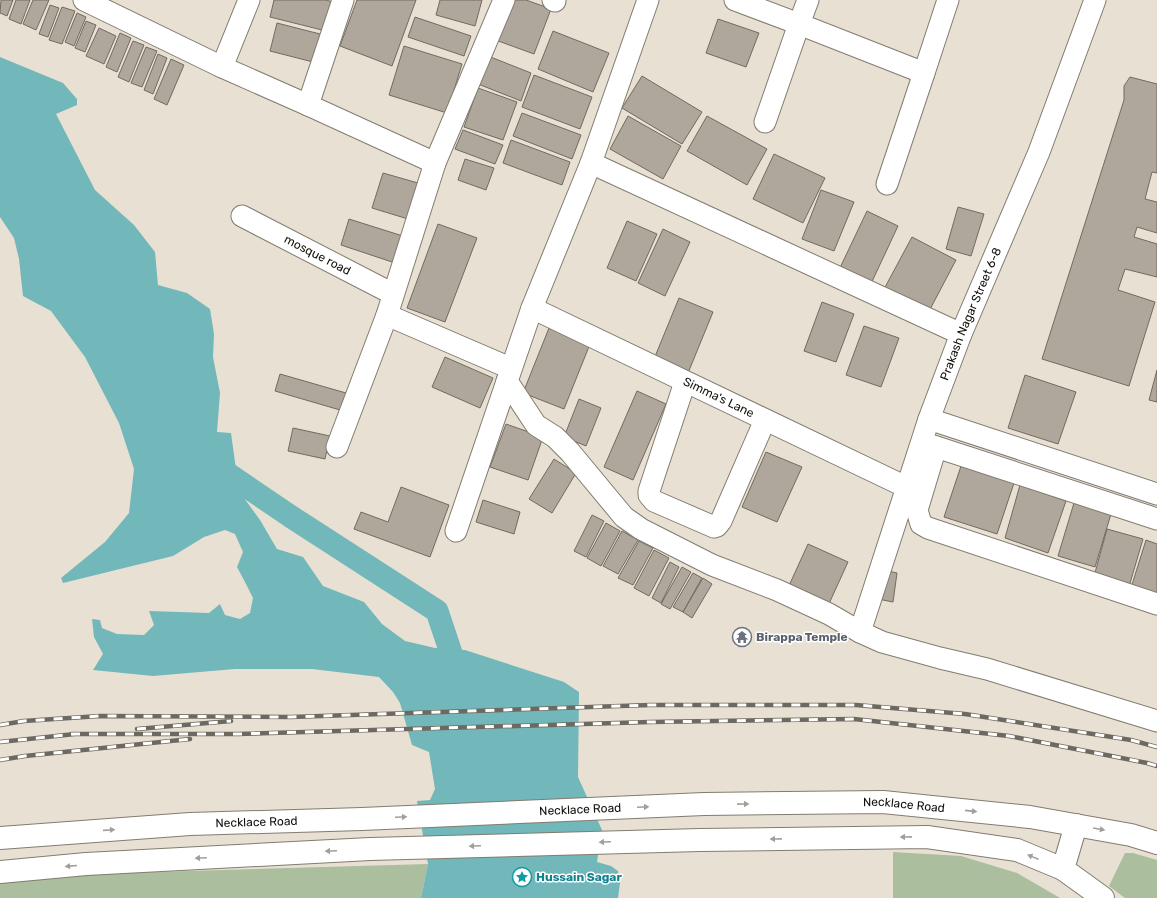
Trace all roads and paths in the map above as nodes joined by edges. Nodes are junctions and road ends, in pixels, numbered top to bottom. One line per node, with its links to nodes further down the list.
1 (84, 0): 11 (street)
2 (249, 0): 11 (street)
3 (343, 0): 13 (street)
4 (504, 0): 15 (street)
5 (648, 0): 16 (street)
6 (735, 0): 10 (street)
7 (808, 0): 10 (street)
8 (948, 0): 12 (street)
9 (1095, 0): 22 (street, Prakash Nagar Street 6-8)
10 (799, 24): 12 (street); 14 (street)
11 (222, 67): 13 (street)
12 (924, 73): 17 (street)
13 (308, 105): 15 (street)
14 (765, 122)
15 (435, 163): 19 (street)
16 (591, 163): 20 (street); 22 (street)
17 (887, 184)
18 (242, 216): 19 (street, mosque road)
19 (393, 294): 21 (street)
20 (532, 308): 23 (street); 24 (street, Simma's Lane)
21 (387, 315): 23 (street); 28 (street)
22 (961, 334): 25 (street, Prakash Nagar Street 6-8)
23 (508, 375): 32 (street); 34 (street)
24 (685, 382): 26 (street, Simma's Lane); 26 (street)
25 (929, 419): 27 (street, Prakash Nagar Street 6-8); 30 (street)
26 (765, 420): 29 (street, Simma's Lane)
27 (929, 445): 29 (street, Prakash Nagar Street 6-8); 31 (street); 33 (street)
28 (337, 447)
29 (906, 487): 34 (street, Prakash Nagar Street 6-8)
30 (1157, 494)
31 (1157, 519)
32 (456, 531)
33 (1157, 604)
34 (860, 632): 35 (street)
35 (1157, 722)
36 (1076, 825): 37 (main road, Necklace Road, one-way to 36); 38 (main road, Necklace Road, one-way to 38); 39 (main road)
37 (0, 838)
38 (1157, 843)
39 (1063, 869): 40 (main road, one-way to 40); 41 (main road)
40 (0, 872)
41 (1102, 898)

